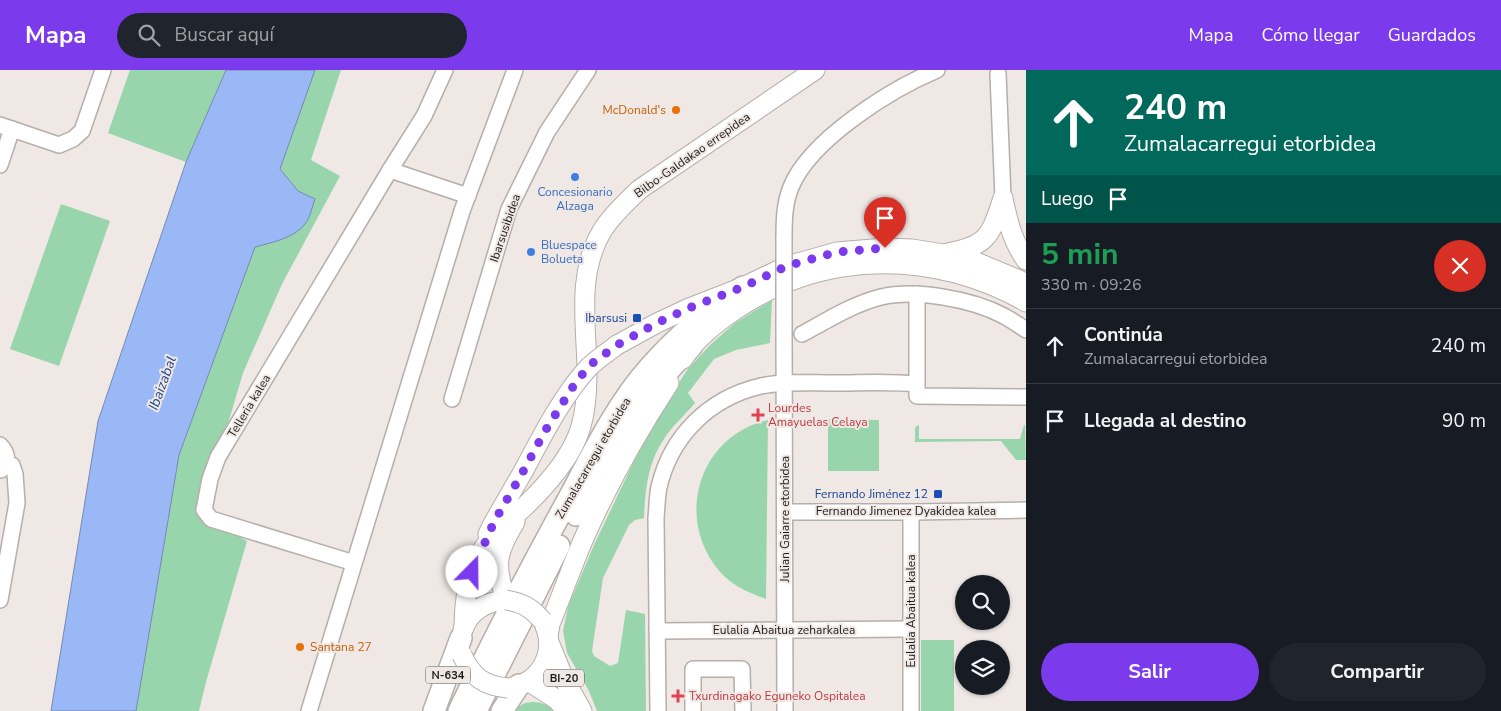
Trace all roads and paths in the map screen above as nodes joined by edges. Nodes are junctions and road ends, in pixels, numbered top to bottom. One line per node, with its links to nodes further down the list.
1 (103, 70): 8 (street)
2 (444, 70): 10 (street, Telleria kalea)
3 (588, 70): 25 (street, Ibarsusibidea)
4 (815, 70): 28 (main road, Bilbo-Galdakao errepidea)
5 (937, 70): 22 (street, Julian Gaiarre etorbidea, bridge)
6 (513, 71): 11 (street)
7 (998, 71): 12 (street)
8 (6, 127): 9 (street)
9 (0, 165)
10 (390, 170): 11 (street); 33 (street, Telleria kalea)
11 (468, 196): 33 (street)
12 (1002, 198): 13 (main road); 14 (main road)
13 (943, 254): 15 (main road, Zumalacarregui etorbidea); 16 (main road, Zumalacarregui etorbidea)
14 (1026, 260)
15 (1026, 284)
16 (743, 287): 32 (main road, bridge); 41 (highway, Zumalacarregui etorbidea)
17 (917, 294): 19 (street); 20 (street); 23 (street)
18 (1026, 302): 21 (main road, Zumalacarregui etorbidea)
19 (1026, 330)
20 (802, 334)
21 (691, 347): 39 (main road); 41 (highway, Zumalacarregui etorbidea)
22 (784, 384): 23 (street); 30 (street, Julian Gaiarre etorbidea); 36 (street)
23 (916, 384): 24 (street)
24 (1026, 397)
25 (452, 399)
26 (0, 445): 27 (street)
27 (3, 467): 34 (street)
28 (523, 508): 32 (main road, Bilbo-Galdakao errepidea); 35 (main road, Bilbo-Galdakao errepidea)
29 (1026, 510): 31 (street, Fernando Jimenez Dyakidea kalea)
30 (785, 512): 31 (street, Fernando Jimenez Dyakidea kalea); 38 (street, Julian Gaiarre etorbidea)
31 (911, 512): 37 (street, Eulalia Abaitua kalea)
32 (476, 561): 40 (main road, Bilbo-Galdakao errepidea)
33 (354, 563): 43 (street)
34 (0, 600)
35 (506, 600): 39 (main road, bridge); 40 (main road)
36 (657, 623): 38 (street, Eulalia Abaitua zeharkalea); 50 (street)
37 (910, 629): 38 (street, Eulalia Abaitua zeharkalea); 54 (street, Eulalia Abaitua kalea)
38 (786, 630): 53 (street, Julian Gaiarre etorbidea)
39 (547, 633): 42 (main road); 49 (main road, BI-20)
40 (462, 640): 42 (main road, bridge); 44 (highway, N-634)
41 (494, 657): 45 (highway, Zumalacarregui etorbidea / N-634); 46 (highway, Zumalacarregui etorbidea / N-634)
42 (519, 685): 47 (highway); 48 (main road, BI-20)
43 (309, 711)
44 (434, 711)
45 (459, 711)
46 (476, 711)
47 (502, 711)
48 (567, 711)
49 (582, 711)
50 (658, 711)
51 (693, 711): 52 (street)
52 (743, 711)
53 (785, 711)
54 (910, 711)

